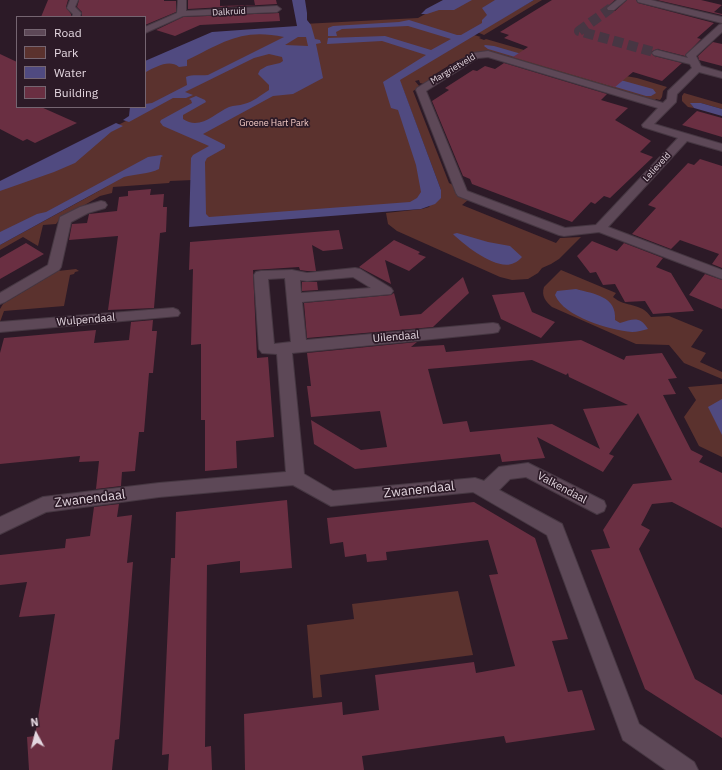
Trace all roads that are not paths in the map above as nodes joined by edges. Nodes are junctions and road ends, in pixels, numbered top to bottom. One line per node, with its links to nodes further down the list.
1 (74, 0): 8 (street)
2 (182, 0): 7 (street)
3 (622, 0): 5 (street)
4 (641, 0): 9 (street)
5 (611, 8)
6 (277, 10): 7 (street, Dalkruid)
7 (181, 14): 11 (street, Dalkruid)
8 (76, 16)
9 (722, 20)
10 (722, 27): 13 (street)
11 (146, 30)
12 (657, 53): 13 (street)
13 (695, 65): 14 (street); 15 (street)
14 (722, 75)
15 (664, 107): 16 (street); 19 (street, Margrietveld)
16 (685, 137): 17 (street); 19 (street, Lelieveld)
17 (722, 148)
18 (100, 205): 23 (street)
19 (600, 228): 21 (street)
20 (292, 274): 22 (street); 22 (street, Uilendaal); 27 (street, Uilendaal)
21 (722, 275)
22 (294, 298): 27 (street)
23 (0, 299)
24 (173, 313): 25 (street, Wulpendaal)
25 (0, 328)
26 (493, 328): 27 (street, Uilendaal)
27 (291, 347): 28 (street)
28 (295, 478): 29 (street, Zwanendaal); 31 (street, Zwanendaal)
29 (487, 490): 30 (street, Valkendaal); 32 (street, Zwanendaal)
30 (597, 506)
31 (0, 526)
32 (686, 770)

